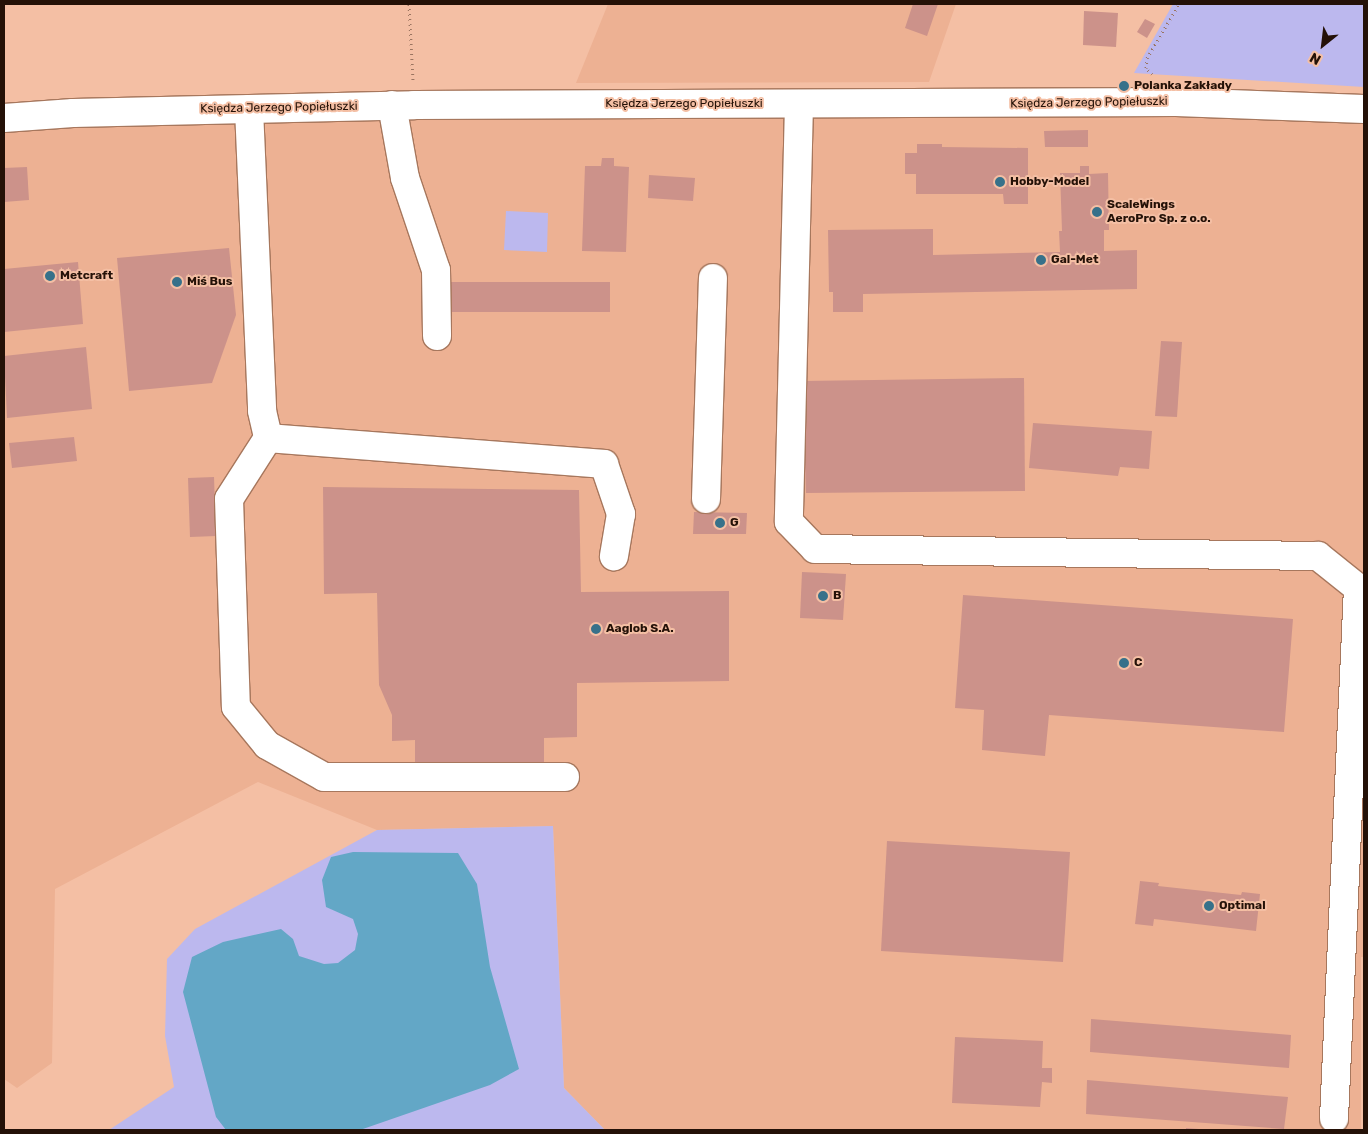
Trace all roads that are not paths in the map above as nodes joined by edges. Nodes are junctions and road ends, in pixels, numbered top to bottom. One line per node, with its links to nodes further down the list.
1 (799, 104): 2 (street, Księdza Jerzego Popiełuszki); 4 (street, Księdza Jerzego Popiełuszki); 12 (street)
2 (403, 105): 3 (street, Księdza Jerzego Popiełuszki); 7 (street)
3 (248, 109): 5 (street, Księdza Jerzego Popiełuszki); 8 (street)
4 (1364, 109)
5 (4, 118)
6 (713, 278): 9 (street)
7 (437, 336)
8 (268, 438): 10 (street); 11 (street)
9 (706, 499)
10 (614, 556)
11 (565, 777)
12 (1334, 1118)

